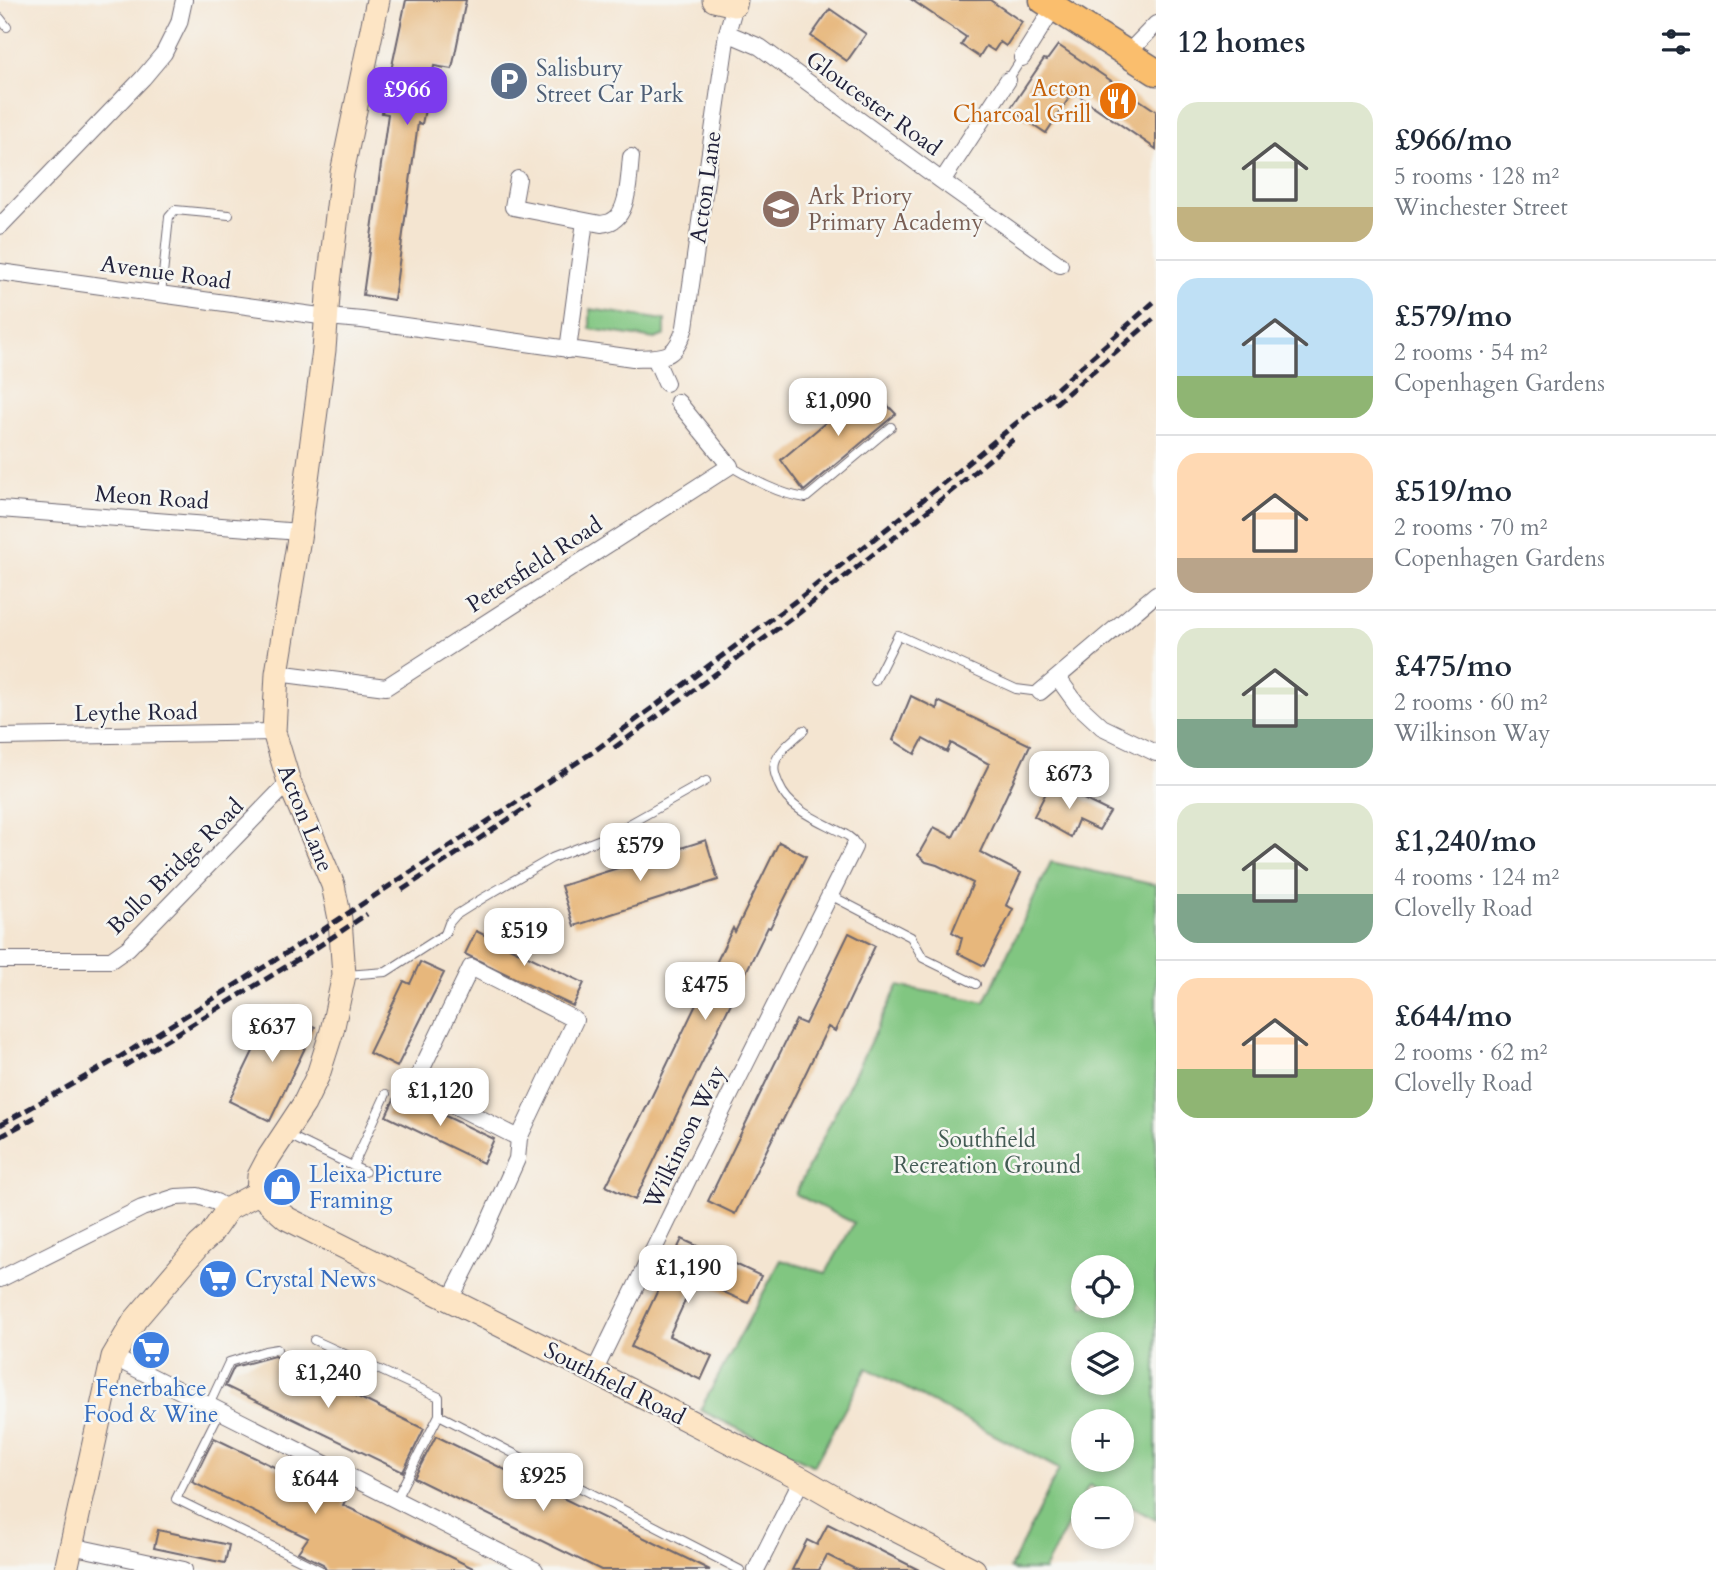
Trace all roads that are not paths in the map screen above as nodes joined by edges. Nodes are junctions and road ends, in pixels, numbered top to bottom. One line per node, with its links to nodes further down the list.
1 (184, 0): 18 (street)
2 (378, 0): 22 (main road, Acton Lane)
3 (728, 2): 8 (street, Acton Lane)
4 (1049, 4): 9 (main road); 10 (street)
5 (0, 18): 7 (lane)
6 (1156, 24): 9 (street)
7 (7, 27)
8 (727, 33): 15 (street, Gloucester Road); 24 (street, Acton Lane)
9 (1127, 54): 11 (main road)
10 (1022, 58): 12 (lane)
11 (1156, 72)
12 (1008, 80): 15 (street)
13 (631, 157): 17 (street)
14 (518, 179): 17 (street)
15 (942, 181): 19 (street, Gloucester Road)
16 (229, 215): 21 (lane)
17 (585, 221): 23 (street)
18 (0, 226)
19 (1060, 265)
20 (0, 272): 21 (street, Avenue Road)
21 (161, 295): 22 (street, Avenue Road)
22 (327, 317): 23 (street); 30 (main road, Acton Lane)
23 (568, 350): 24 (street)
24 (655, 358): 25 (street)
25 (666, 383): 26 (lane)
26 (678, 402): 28 (street)
27 (891, 427): 28 (lane)
28 (730, 466): 32 (street, Petersfield Road)
29 (0, 509): 30 (street, Meon Road)
30 (300, 532): 32 (main road, Acton Lane)
31 (1156, 594): 33 (street)
32 (277, 673): 37 (main road, Acton Lane)
33 (1058, 678): 35 (street); 39 (street)
34 (875, 681): 35 (lane)
35 (1040, 692)
36 (804, 730): 42 (lane)
37 (274, 732): 38 (street, Leythe Road); 40 (main road, Acton Lane)
38 (0, 737)
39 (1156, 753)
40 (289, 782): 44 (street, Bollo Bridge Road); 45 (main road, Acton Lane)
41 (706, 782): 45 (lane)
42 (854, 847): 43 (street, Wilkinson Way)
43 (830, 895): 46 (lane); 59 (street, Wilkinson Way)
44 (0, 960)
45 (344, 975): 48 (main road, Acton Lane)
46 (976, 984)
47 (386, 1094): 50 (lane)
48 (285, 1134): 50 (lane); 52 (main road, Acton Lane)
49 (519, 1138): 49 (street); 55 (street)
50 (353, 1166): 51 (lane)
51 (365, 1171)
52 (258, 1193): 53 (main road); 55 (main road, Southfield Road)
53 (228, 1209): 54 (street); 58 (main road)
54 (0, 1279)
55 (450, 1300): 59 (main road, Southfield Road)
56 (314, 1340): 61 (lane)
57 (277, 1349): 60 (lane)
58 (113, 1357): 60 (street); 64 (main road)
59 (594, 1372): 62 (main road, Southfield Road)
60 (214, 1408): 63 (street); 68 (lane)
61 (439, 1415): 63 (lane); 70 (lane)
62 (802, 1479): 65 (main road, Southfield Road); 71 (street)
63 (396, 1499): 69 (street)
64 (71, 1546): 66 (street); 67 (main road)
65 (959, 1567)
66 (179, 1569)
67 (66, 1570)
68 (320, 1570)
69 (535, 1570)
70 (740, 1570)
71 (756, 1570)

